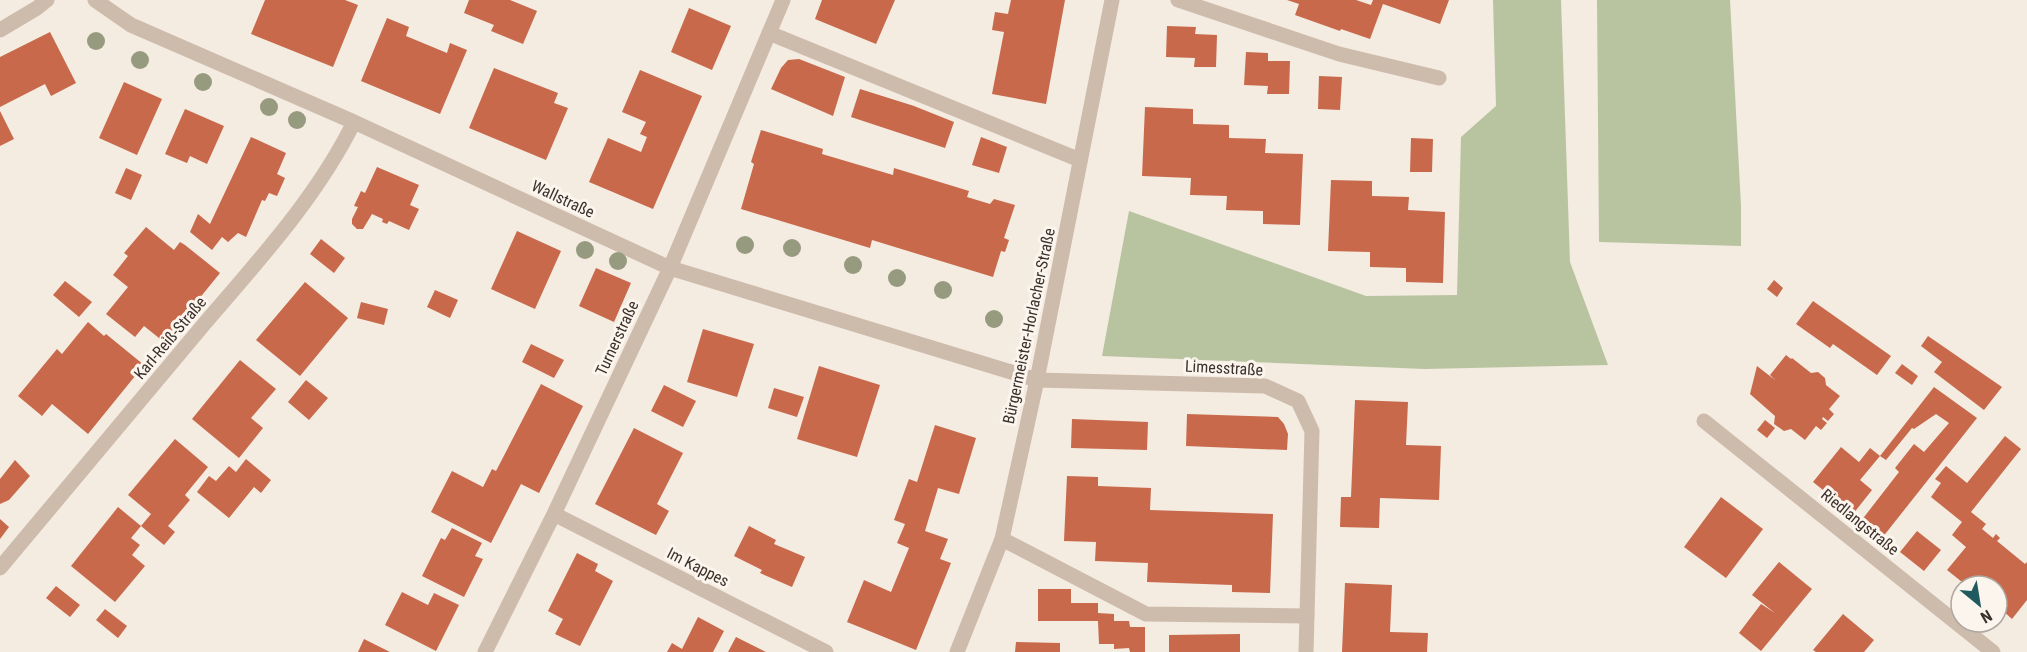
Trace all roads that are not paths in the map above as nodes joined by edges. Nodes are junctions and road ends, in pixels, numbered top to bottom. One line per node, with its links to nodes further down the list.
1 (46, 0): 6 (street)
2 (95, 0): 9 (street, Wallstraße)
3 (783, 0): 7 (street, Turnerstraße)
4 (1112, 0): 10 (street, Bürgermeister-Horlacher-Straße)
5 (1178, 0): 8 (street)
6 (0, 30)
7 (769, 33): 10 (street); 11 (street, Turnerstraße)
8 (1439, 78)
9 (354, 122): 11 (street, Wallstraße); 16 (street, Karl-Reiß-Straße)
10 (1080, 160): 12 (street, Bürgermeister-Horlacher-Straße)
11 (670, 268): 12 (street, Wallstraße); 14 (street, Turnerstraße)
12 (1036, 380): 15 (street, Bürgermeister-Horlacher-Straße); 17 (street, Limesstraße)
13 (1704, 421): 22 (street, Riedlangstraße)
14 (554, 514): 18 (street, Turnerstraße); 19 (street, Im Kappes)
15 (1002, 539): 17 (street); 20 (street, Bürgermeister-Horlacher-Straße)
16 (0, 568)
17 (1307, 616): 21 (street, Limesstraße)
18 (485, 652)
19 (826, 652)
20 (957, 652)
21 (1306, 652)
22 (1993, 652)

